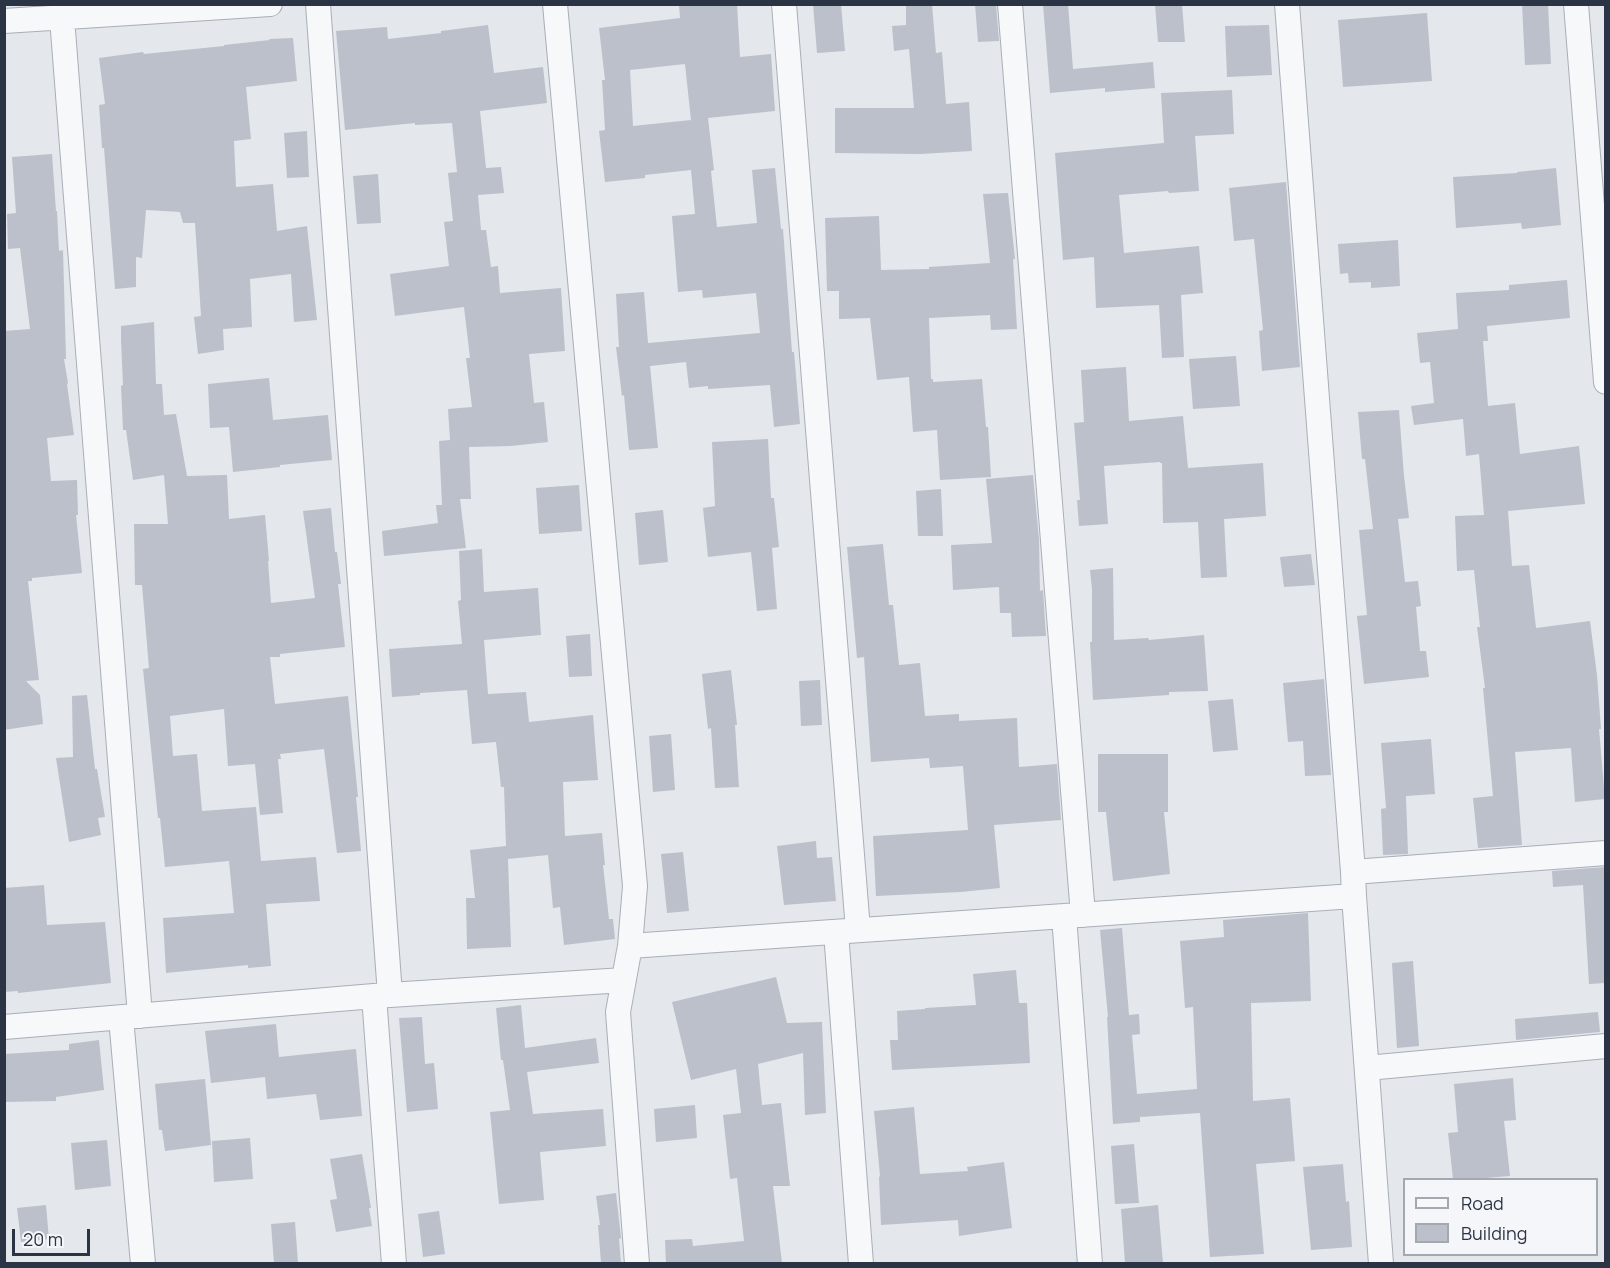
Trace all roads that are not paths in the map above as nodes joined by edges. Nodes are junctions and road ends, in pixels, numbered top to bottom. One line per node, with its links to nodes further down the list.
1 (270, 4): 8 (street)
2 (318, 4): 18 (street)
3 (555, 4): 16 (street)
4 (784, 4): 15 (street)
5 (1010, 4): 14 (street)
6 (1287, 4): 13 (street)
7 (1576, 4): 10 (street)
8 (62, 18): 9 (street); 19 (street)
9 (4, 21)
10 (1602, 299): 11 (street)
11 (1605, 382)
12 (1605, 853): 13 (street)
13 (1354, 884): 14 (street); 22 (street)
14 (1073, 915): 15 (street); 27 (street)
15 (847, 931): 16 (street); 26 (street)
16 (630, 946): 17 (street)
17 (624, 980): 18 (street); 25 (street)
18 (382, 996): 19 (street); 24 (street)
19 (130, 1017): 20 (street); 23 (street)
20 (4, 1027)
21 (1605, 1046): 22 (street)
22 (1367, 1068): 28 (street)
23 (143, 1263)
24 (394, 1263)
25 (637, 1263)
26 (861, 1263)
27 (1090, 1263)
28 (1381, 1263)

